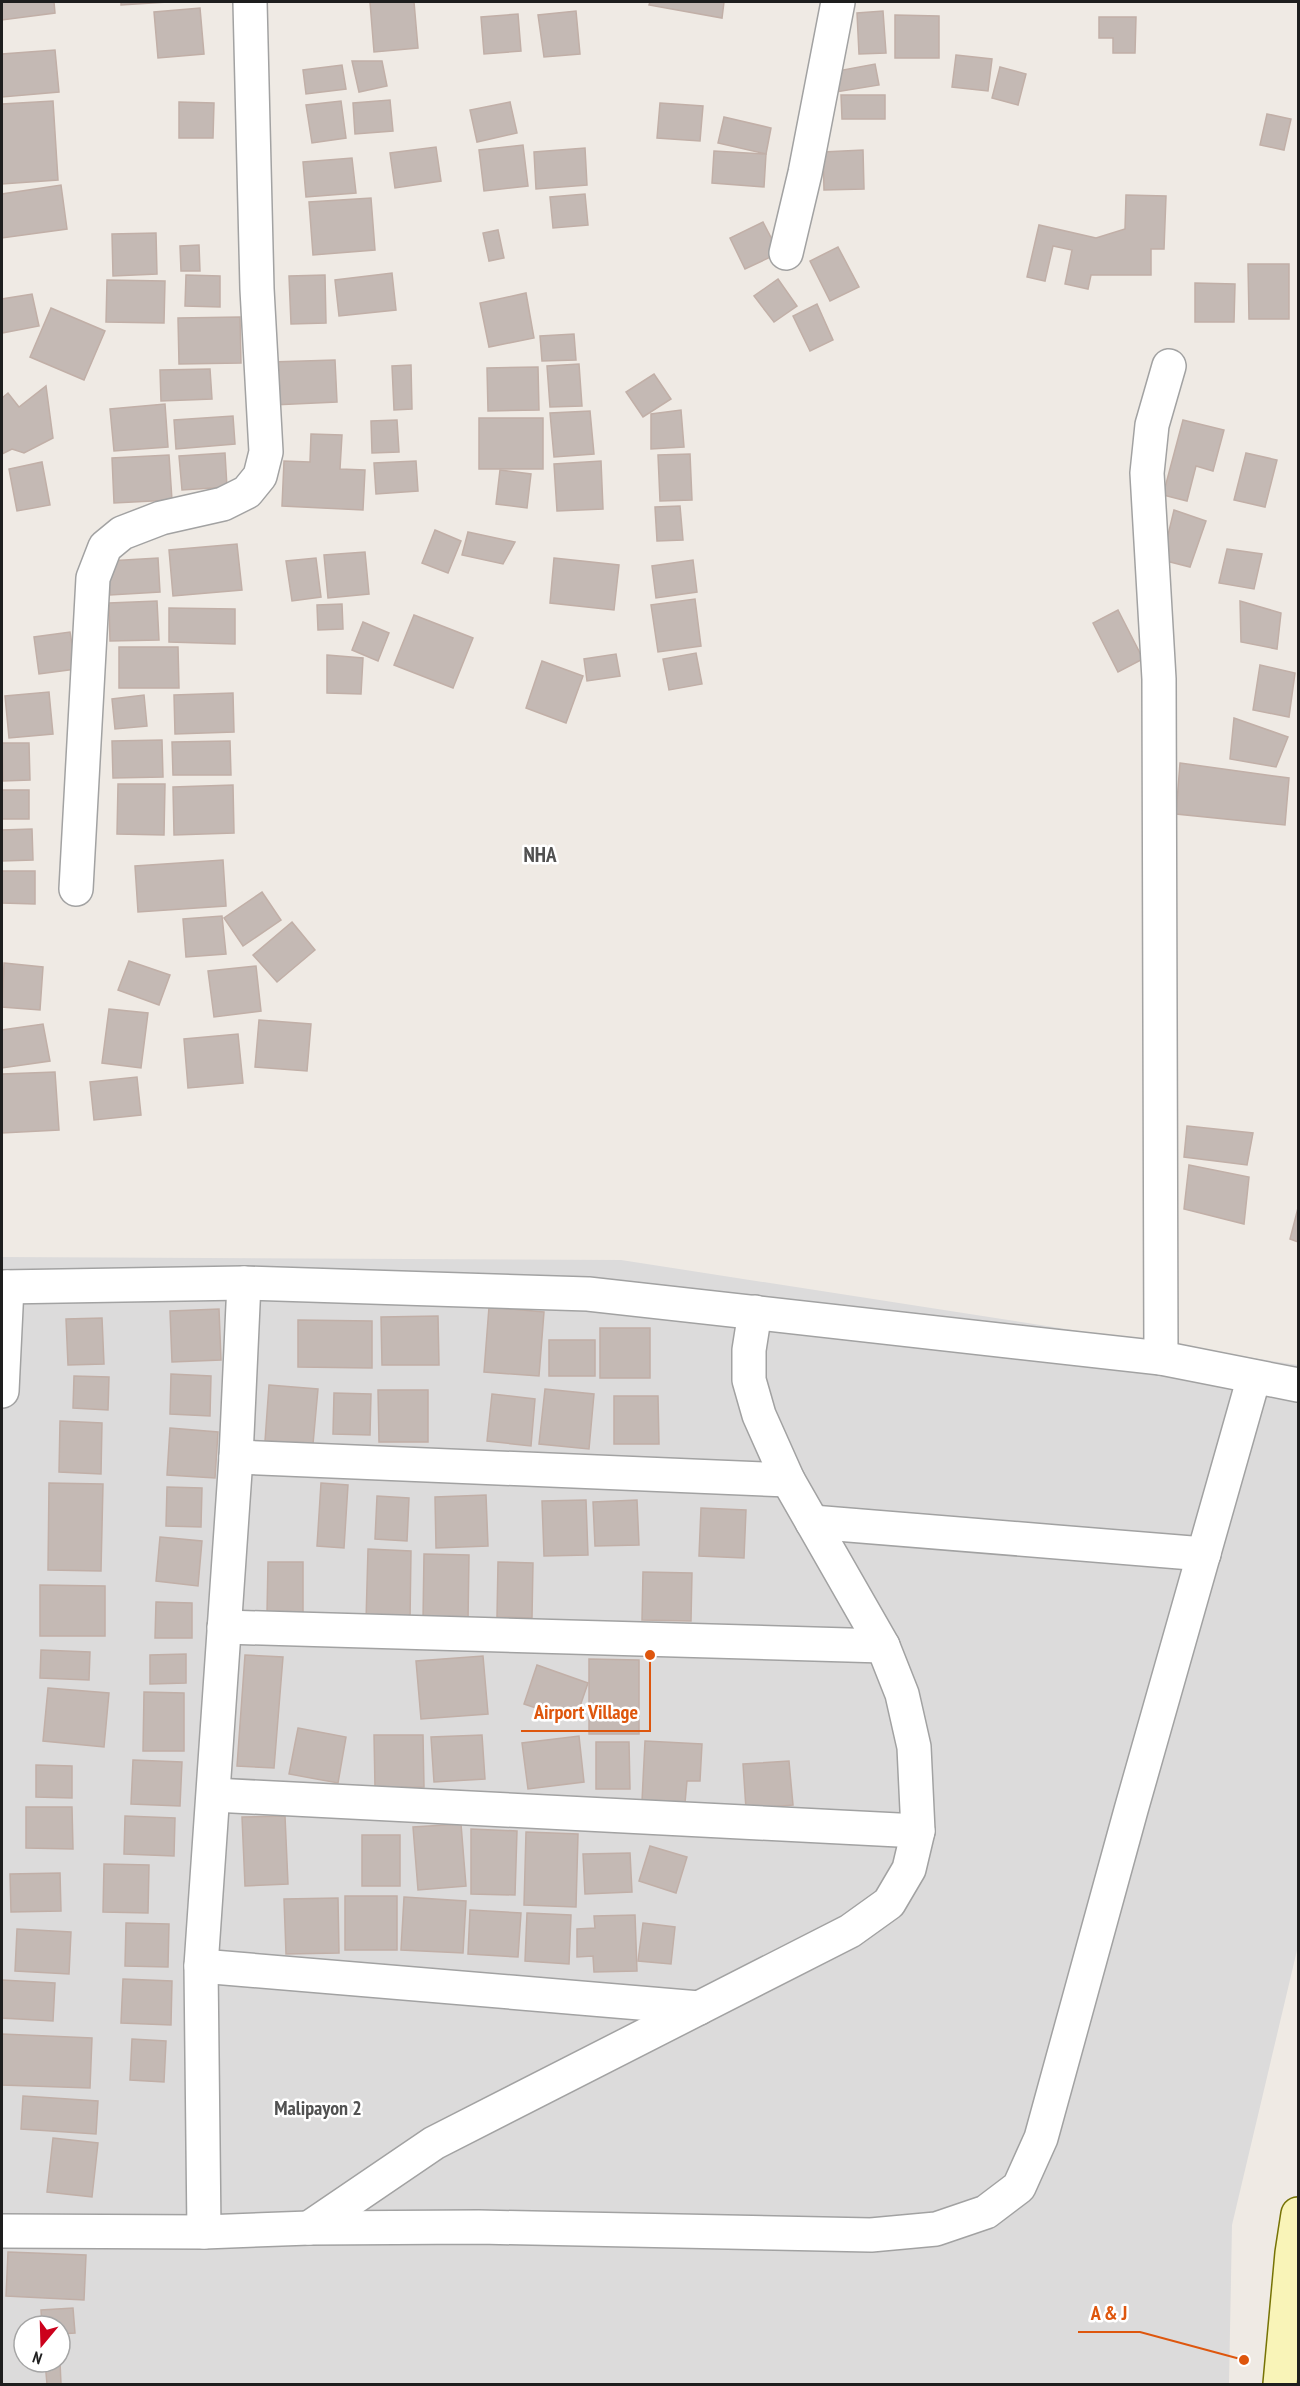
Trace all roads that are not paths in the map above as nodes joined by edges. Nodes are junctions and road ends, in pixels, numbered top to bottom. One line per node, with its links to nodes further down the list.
1 (250, 2): 5 (street)
2 (838, 2): 3 (street)
3 (786, 253)
4 (1169, 366): 9 (street)
5 (76, 889)
6 (244, 1283): 7 (street); 8 (street); 13 (street)
7 (4, 1287): 12 (street)
8 (755, 1312): 9 (street); 14 (street)
9 (1161, 1358): 10 (street)
10 (1254, 1377): 11 (street); 16 (street)
11 (1299, 1385)
12 (2, 1391)
13 (236, 1457): 14 (street); 17 (street)
14 (788, 1480): 15 (street)
15 (812, 1522): 16 (street); 18 (street)
16 (1204, 1554): 24 (street)
17 (224, 1626): 18 (street); 19 (street)
18 (883, 1646): 20 (street)
19 (214, 1795): 20 (street); 21 (street)
20 (918, 1832): 22 (street)
21 (201, 1966): 22 (street); 26 (street)
22 (699, 2008): 24 (street)
23 (1299, 2214): 27 (main road)
24 (309, 2228): 26 (street)
25 (2, 2231): 26 (street)
26 (204, 2232)
27 (1280, 2385)

